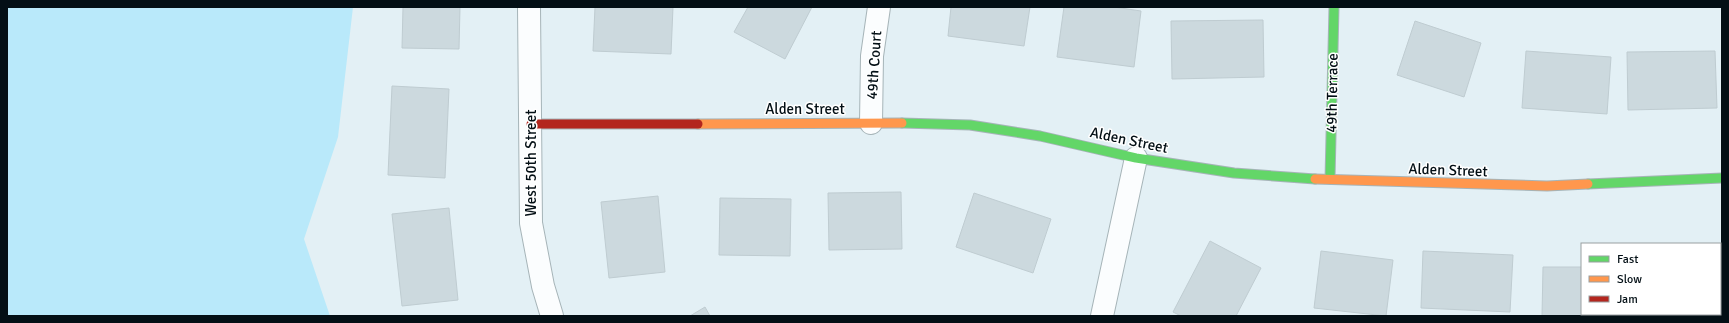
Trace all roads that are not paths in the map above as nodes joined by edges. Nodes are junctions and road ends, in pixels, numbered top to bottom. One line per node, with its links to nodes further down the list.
1 (529, 7): 5 (street, West 50th Street)
2 (879, 7): 4 (street, 49th Court)
3 (1334, 7): 7 (street, 49th Terrace)
4 (871, 123): 5 (street, Alden Street); 6 (street, Alden Street)
5 (531, 124): 9 (street, West 50th Street)
6 (1136, 158): 7 (street, Alden Street); 10 (street)
7 (1330, 178): 8 (street, Alden Street)
8 (1722, 178)
9 (552, 316)
10 (1102, 316)

